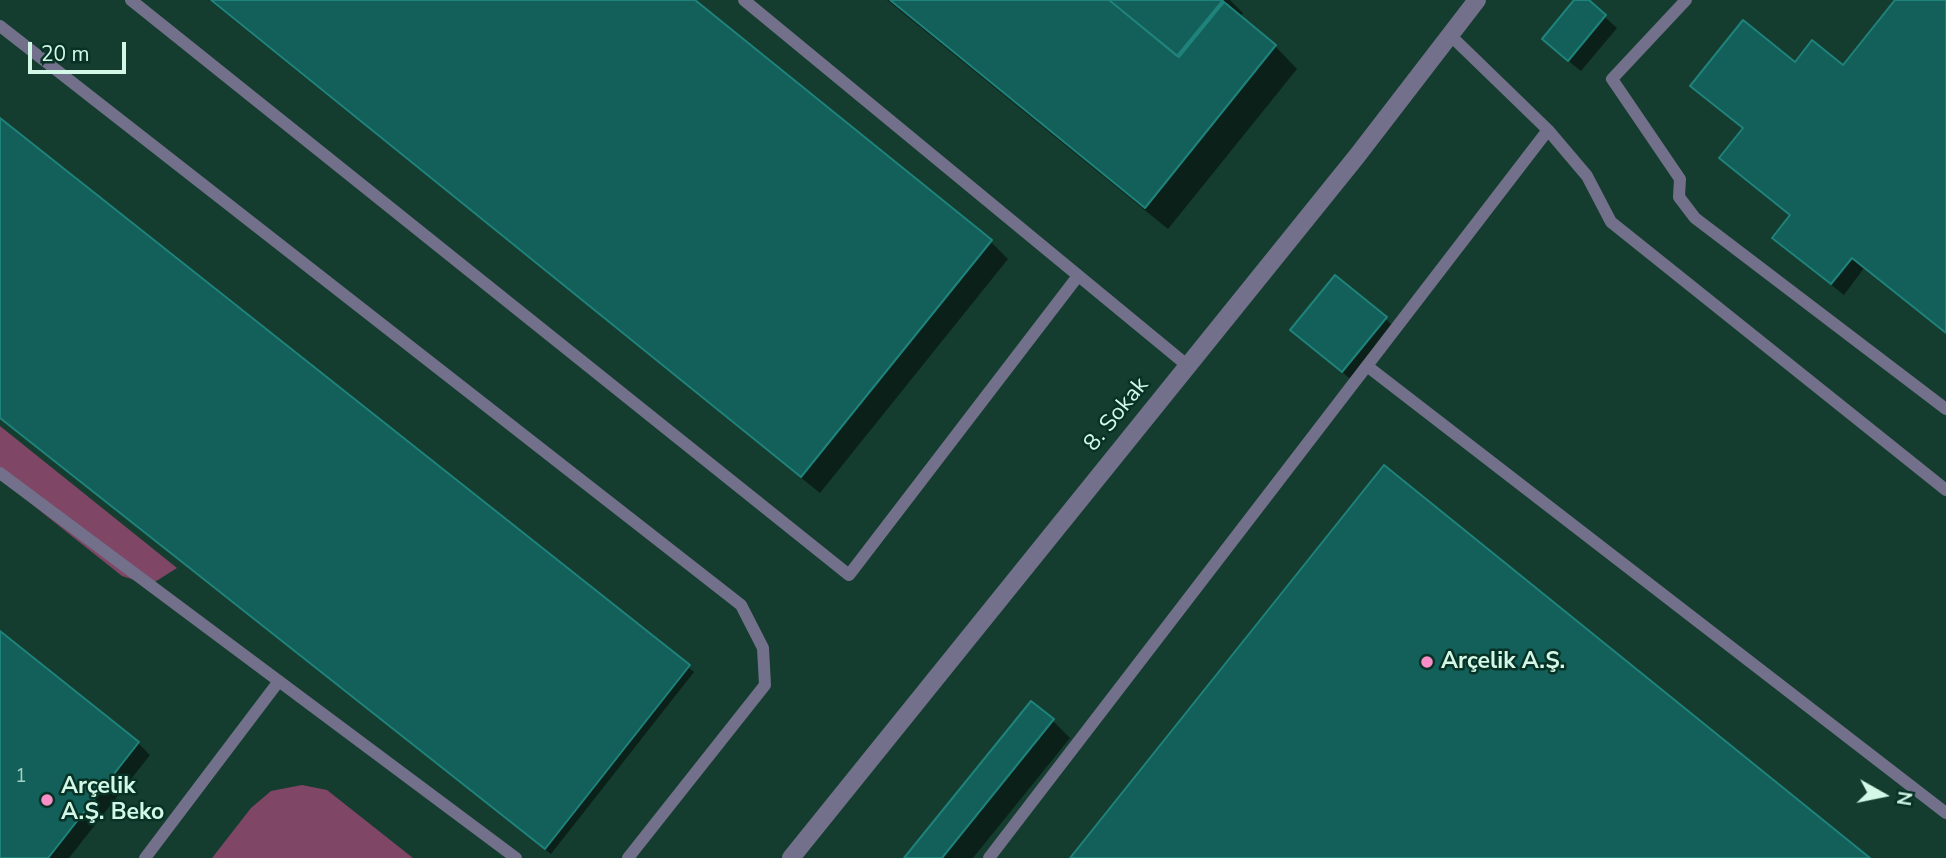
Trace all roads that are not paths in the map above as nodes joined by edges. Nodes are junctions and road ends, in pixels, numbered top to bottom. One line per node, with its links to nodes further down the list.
1 (131, 0): 8 (lane)
2 (744, 0): 8 (lane)
3 (1477, 0): 6 (street, 8. Sokak)
4 (1686, 0): 11 (lane)
5 (0, 26): 18 (lane)
6 (1450, 34): 7 (lane); 9 (street, 8. Sokak)
7 (1548, 130): 10 (lane); 13 (lane)
8 (1078, 276): 9 (lane)
9 (1188, 366): 19 (street, 8. Sokak)
10 (1367, 366): 15 (lane); 20 (lane)
11 (1946, 409)
12 (0, 473): 14 (lane)
13 (1946, 490)
14 (279, 681): 16 (lane); 17 (lane)
15 (1946, 813)
16 (145, 858)
17 (516, 858)
18 (628, 858)
19 (791, 858)
20 (989, 858)

